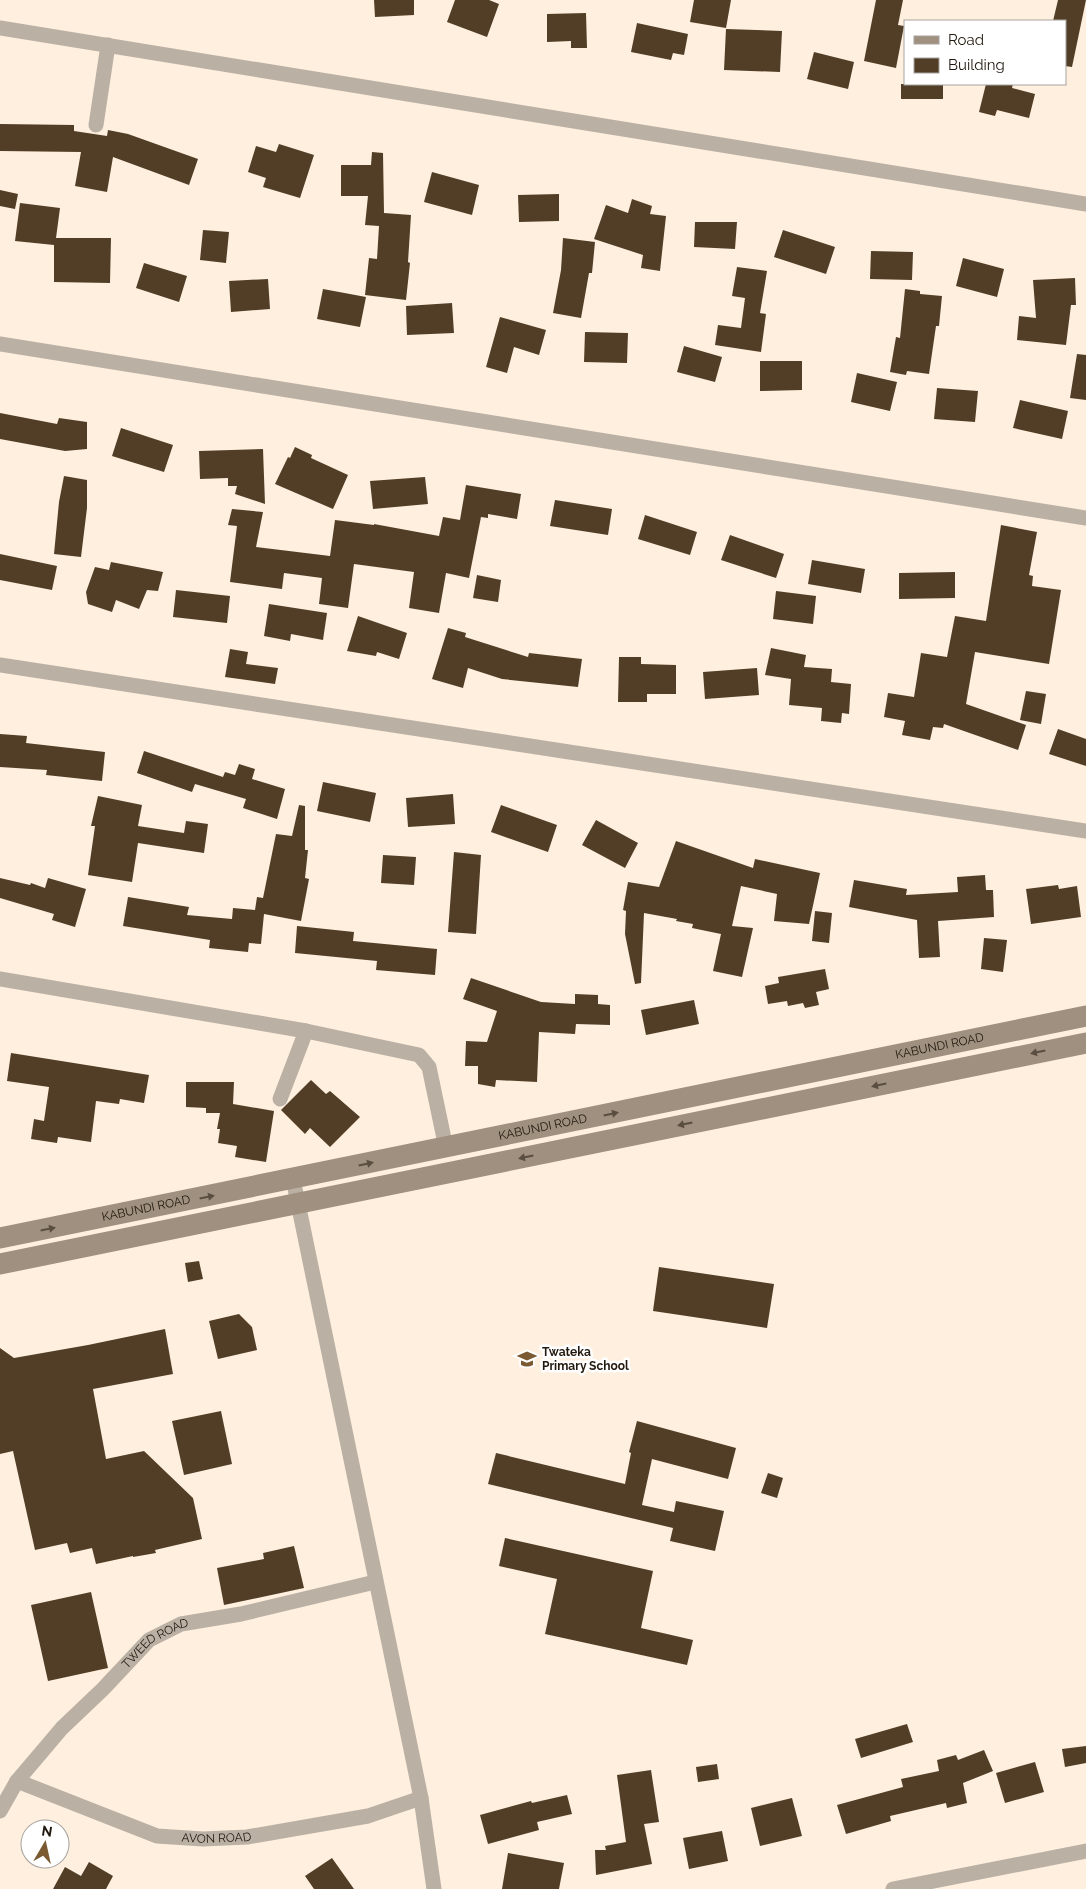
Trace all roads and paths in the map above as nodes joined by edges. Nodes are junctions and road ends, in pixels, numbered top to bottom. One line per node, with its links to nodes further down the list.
1 (0, 28): 2 (street)
2 (108, 45): 3 (street); 4 (street)
3 (96, 125)
4 (1086, 204)
5 (0, 344): 6 (street)
6 (1086, 518)
7 (0, 665): 8 (street)
8 (1086, 831)
9 (0, 979): 11 (street)
10 (1086, 1016): 13 (street, KABUNDI ROAD)
11 (306, 1031): 14 (street); 16 (street)
12 (1086, 1043): 15 (street, KABUNDI ROAD, one-way to 15)
13 (718, 1092): 15 (street); 16 (street, KABUNDI ROAD, one-way to 13)
14 (280, 1100)
15 (723, 1117): 18 (street, KABUNDI ROAD, one-way to 18)
16 (446, 1148): 17 (street, KABUNDI ROAD, one-way to 16)
17 (293, 1179): 18 (street); 19 (street, KABUNDI ROAD, one-way to 17)
18 (298, 1204): 20 (street, KABUNDI ROAD); 21 (street)
19 (0, 1238)
20 (0, 1264)
21 (375, 1582): 22 (street, TWEED ROAD); 23 (street)
22 (17, 1781): 23 (street, AVON ROAD); 24 (street, TWEED ROAD)
23 (421, 1798): 27 (street)
24 (0, 1811)
25 (1086, 1851): 26 (street)
26 (927, 1886): 28 (street)
27 (434, 1889)
28 (893, 1889)

